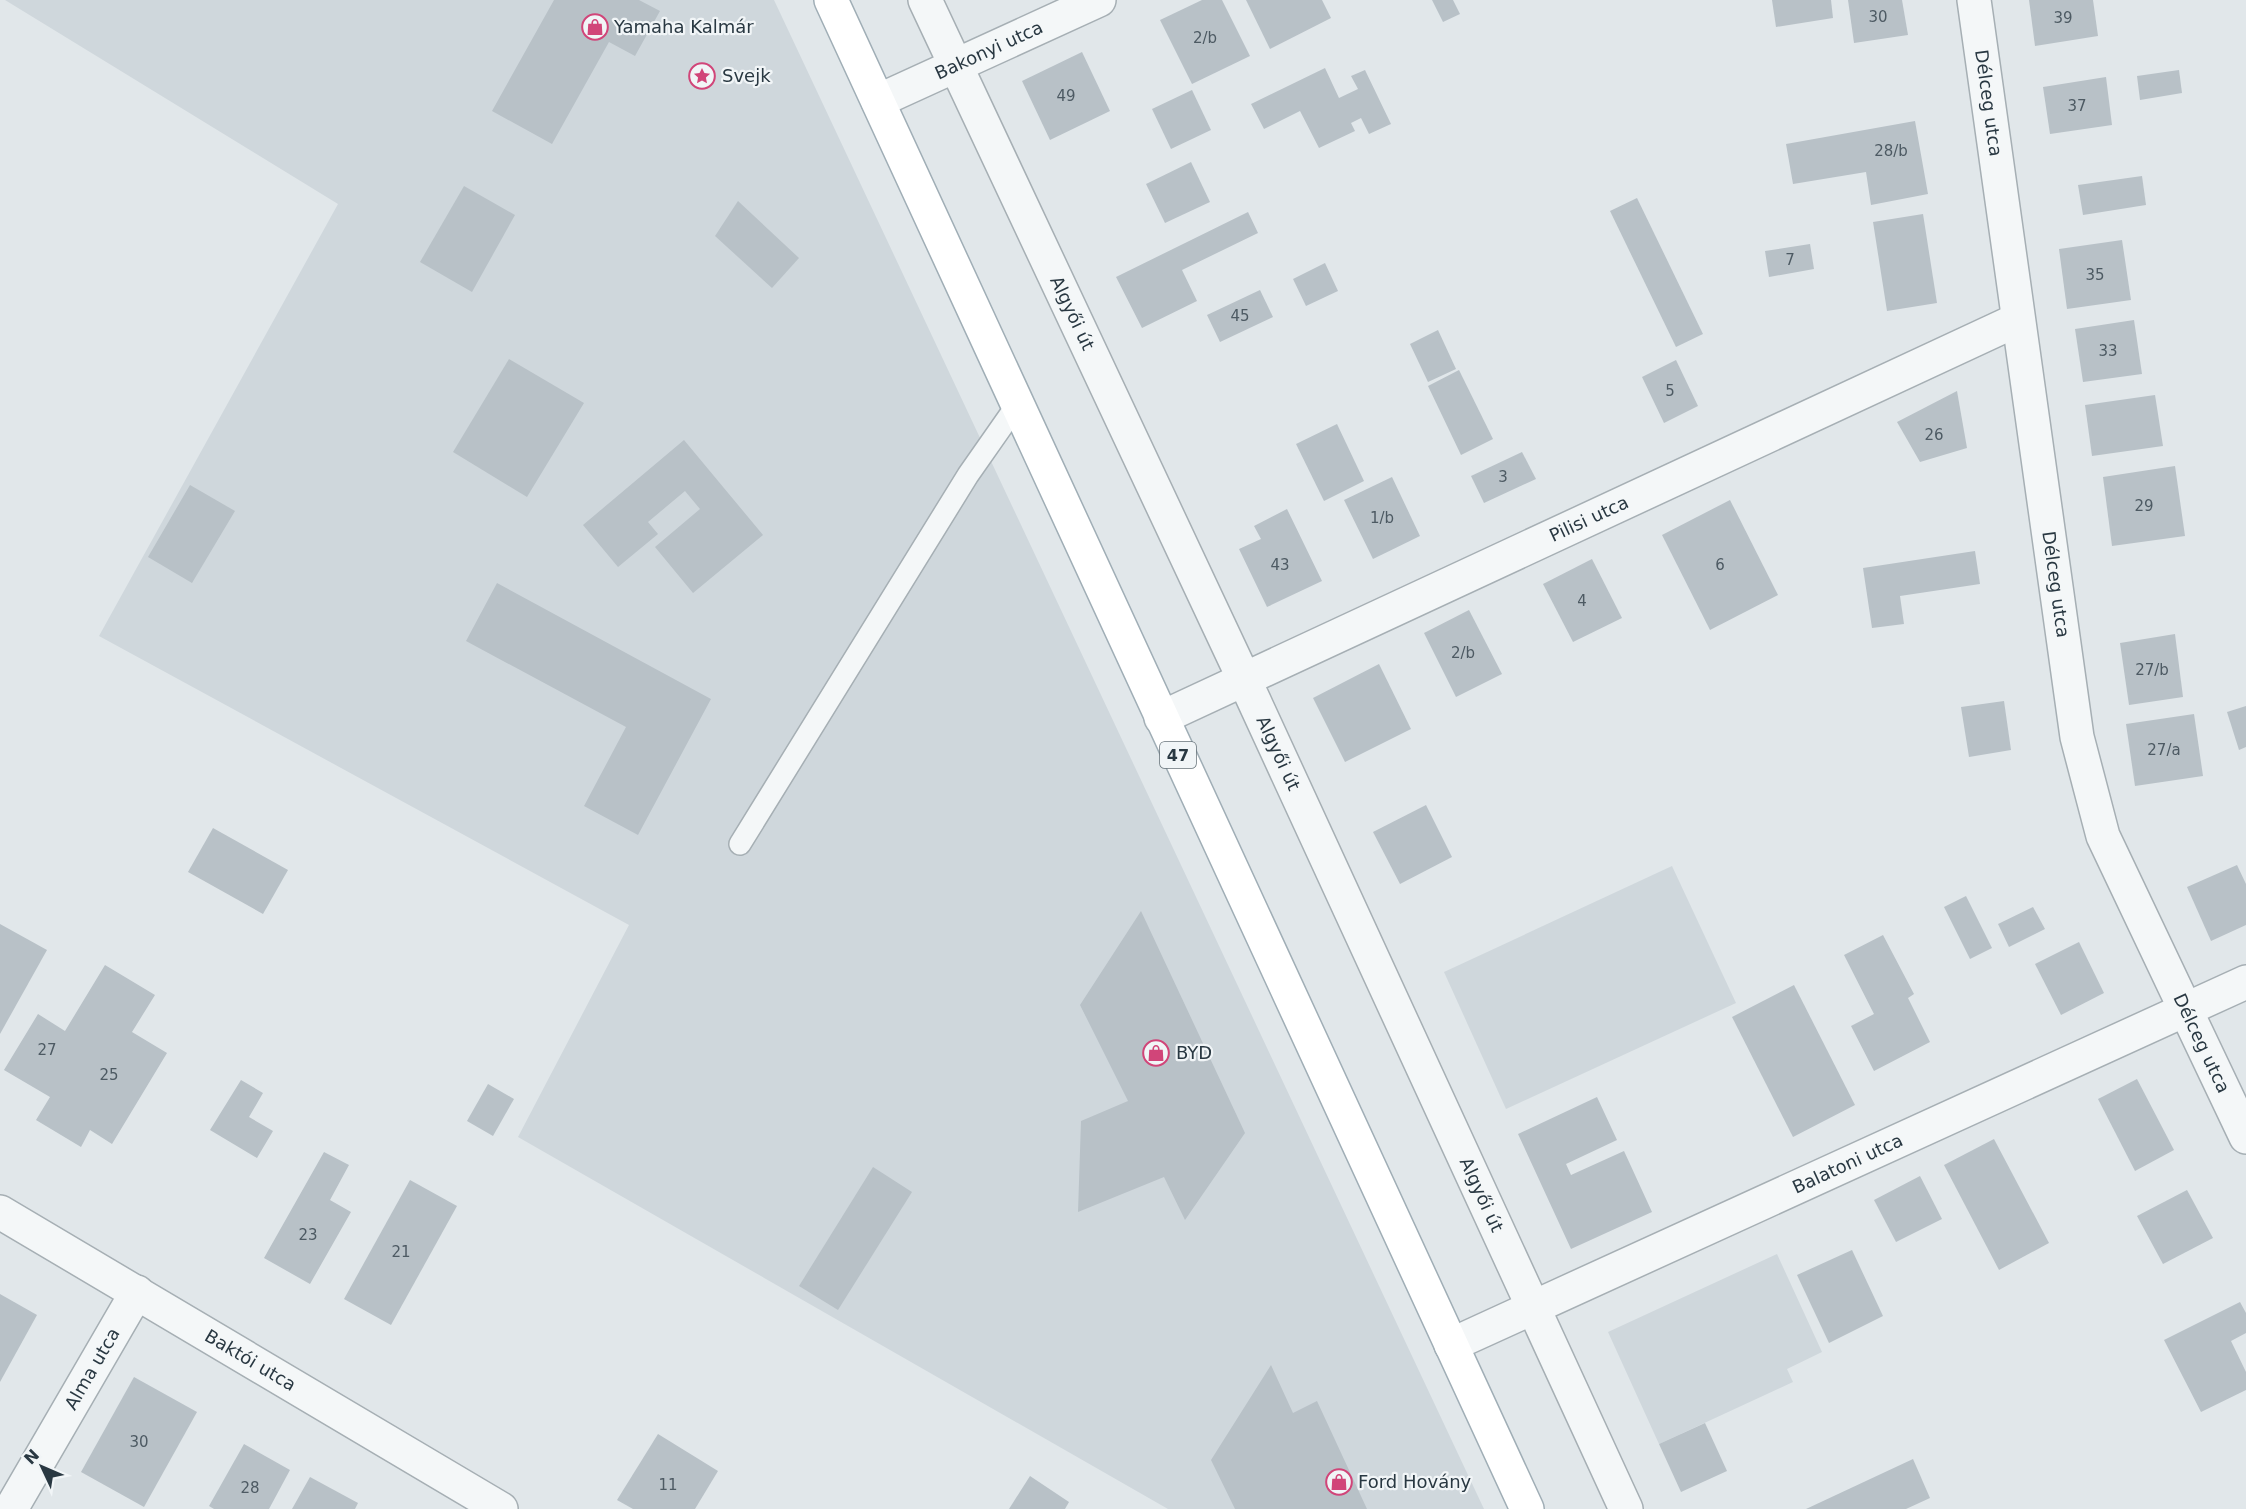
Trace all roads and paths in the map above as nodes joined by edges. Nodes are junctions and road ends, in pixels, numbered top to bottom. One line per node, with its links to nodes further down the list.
1 (831, 0): 6 (main road, 47)
2 (925, 0): 5 (street, Algyői út)
3 (1099, 0): 5 (street, Bakonyi utca)
4 (1974, 0): 7 (street, Délceg utca)
5 (956, 67): 6 (street, Bakonyi utca); 9 (street, Algyői út)
6 (878, 101): 8 (main road, 47)
7 (2018, 320): 9 (street, Pilisi utca); 13 (street, Délceg utca)
8 (1017, 405): 10 (main road, 47); 11 (lane)
9 (1244, 679): 10 (street, Pilisi utca); 17 (street, Algyői út)
10 (1161, 718): 18 (main road, 47)
11 (740, 844)
12 (2246, 982): 13 (street, Balatoni utca)
13 (2186, 1010): 14 (street, Délceg utca); 17 (street, Balatoni utca)
14 (2246, 1137)
15 (0, 1212): 16 (street, Baktói utca)
16 (137, 1292): 19 (street, Alma utca); 20 (street, Baktói utca)
17 (1534, 1309): 18 (street, Balatoni utca); 22 (street, Algyői út)
18 (1451, 1345): 21 (main road, 47)
19 (11, 1509)
20 (501, 1509)
21 (1527, 1509)
22 (1626, 1509)

